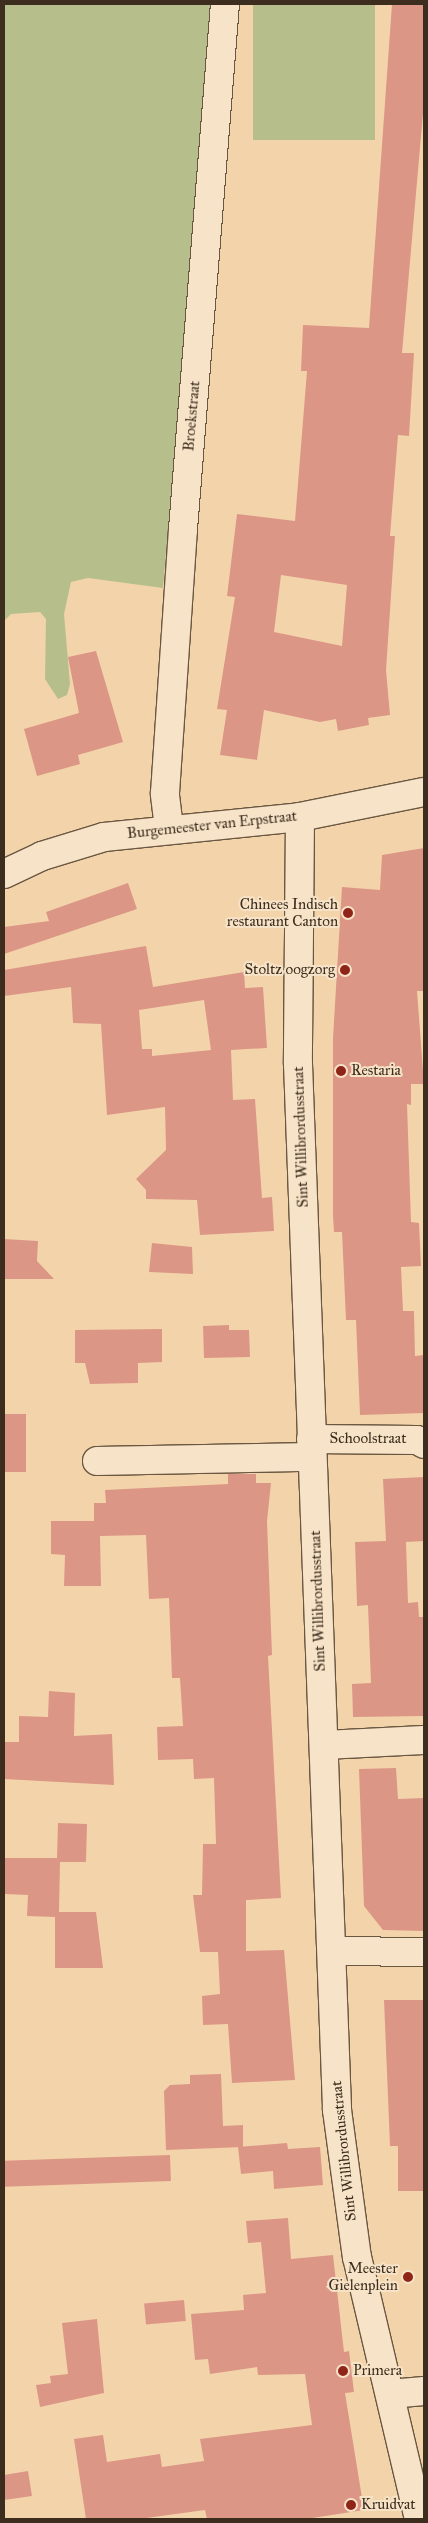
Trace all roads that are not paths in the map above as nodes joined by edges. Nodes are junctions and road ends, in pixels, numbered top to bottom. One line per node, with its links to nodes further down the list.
1 (225, 4): 4 (street, Broekstraat)
2 (424, 792): 3 (street, Burgemeester van Erpstraat)
3 (300, 817): 4 (street, Burgemeester van Erpstraat); 7 (street, Sint Willibrordusstraat)
4 (169, 828): 5 (street, Burgemeester van Erpstraat)
5 (4, 874)
6 (424, 1444): 7 (street, Schoolstraat)
7 (312, 1448): 8 (street); 10 (street, Sint Willibrordusstraat)
8 (96, 1461)
9 (424, 1740): 10 (street)
10 (324, 1745): 11 (street, Sint Willibrordusstraat)
11 (332, 1951): 12 (street); 14 (street, Sint Willibrordusstraat)
12 (424, 1952)
13 (424, 2391): 14 (street)
14 (390, 2394): 15 (street, Sint Willibrordusstraat)
15 (419, 2519)

